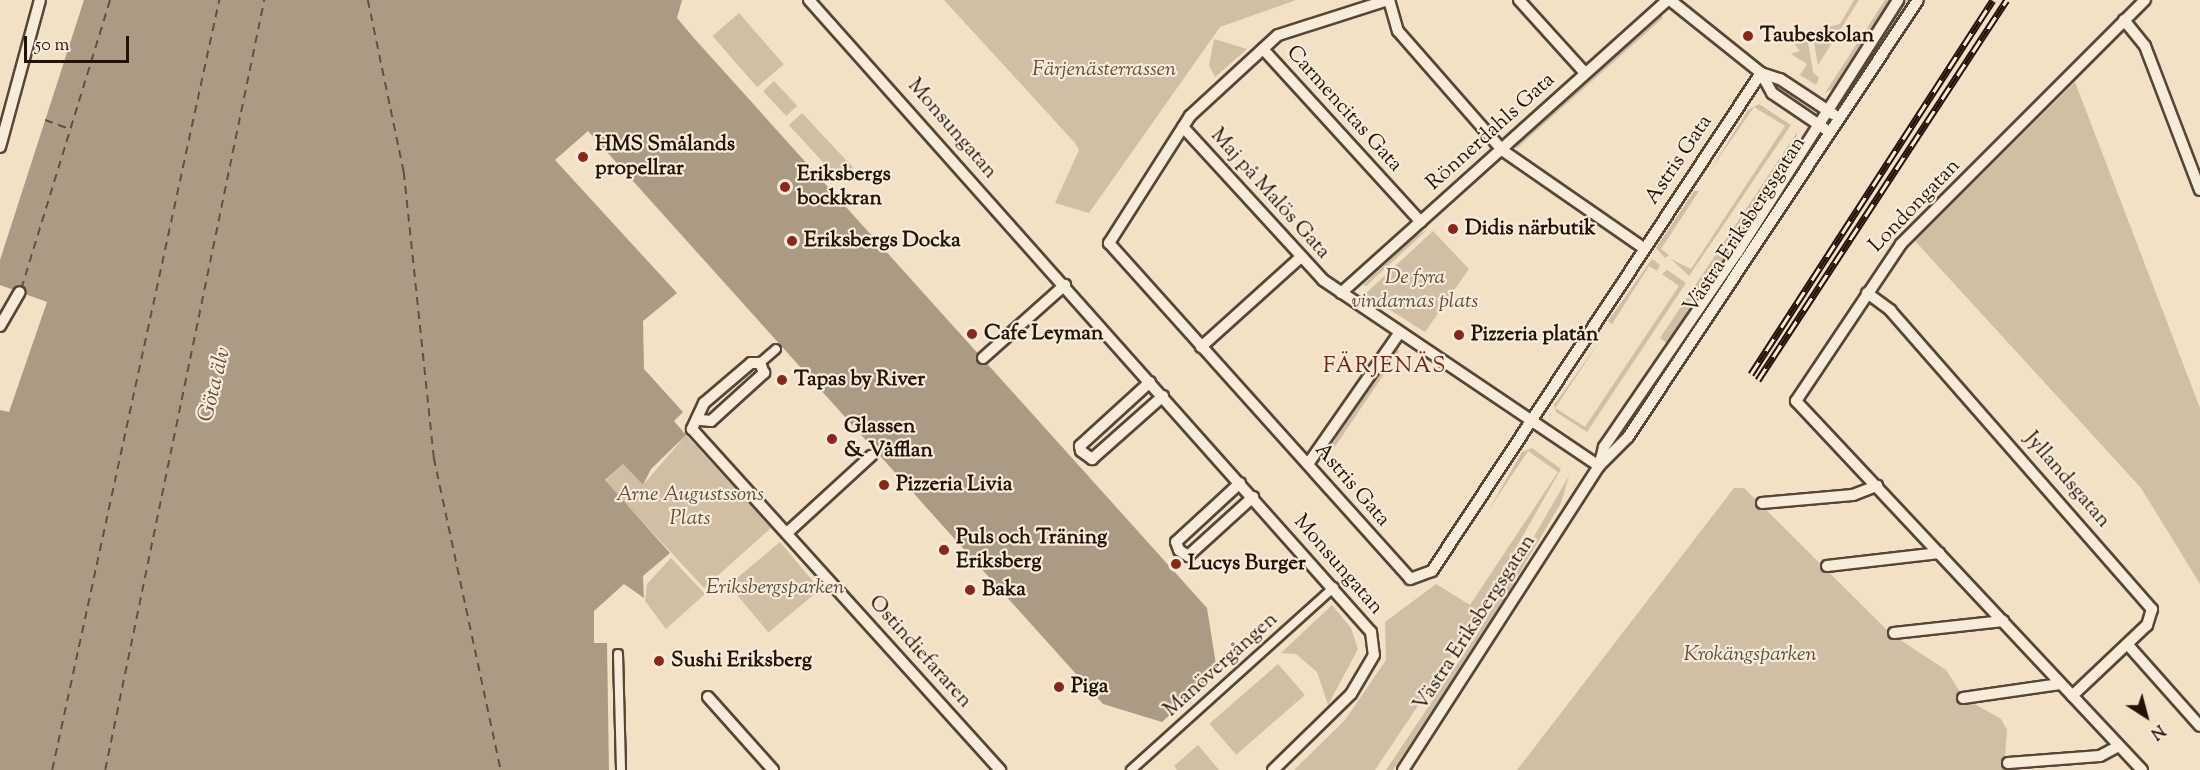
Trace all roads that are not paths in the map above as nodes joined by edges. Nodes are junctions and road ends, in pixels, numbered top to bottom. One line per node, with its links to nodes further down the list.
1 (40, 0): 18 (street)
2 (809, 0): 24 (street, Monsungatan)
3 (1388, 0): 10 (street, Astris Gata); 19 (street)
4 (1519, 0): 11 (street)
5 (1668, 0): 11 (street, Rönnerdahls Gata); 12 (street)
6 (1898, 0): 13 (street, Västra Eriksbergsgatan)
7 (1918, 0): 14 (street, Västra Eriksbergsgatan)
8 (2145, 0): 9 (street, Londongatan)
9 (2124, 20): 20 (street); 27 (street, Londongatan)
10 (1263, 49): 16 (street, Astris Gata); 21 (street, Carmencitas Gata)
11 (1585, 73): 19 (street, Rönnerdahls Gata)
12 (1761, 73): 13 (street); 15 (street); 22 (street, Astris Gata)
13 (1828, 111): 14 (street); 15 (street, Västra Eriksbergsgatan)
14 (1839, 118): 17 (street, Västra Eriksbergsgatan)
15 (1819, 126): 17 (street); 40 (street, Västra Eriksbergsgatan)
16 (1183, 127): 23 (street, Maj på Malös Gata); 30 (street, Astris Gata)
17 (1830, 132): 40 (street, Västra Eriksbergsgatan)
18 (0, 147)
19 (1502, 150): 21 (street, Rönnerdahls Gata); 22 (street)
20 (2200, 190)
21 (1421, 222): 26 (street, Rönnerdahls Gata)
22 (1642, 248): 37 (street, Astris Gata)
23 (1301, 257): 26 (street, Maj på Malös Gata); 30 (street)
24 (1065, 285): 32 (street); 34 (street, Monsungatan)
25 (20, 292): 28 (street)
26 (1341, 293): 29 (street, Maj på Malös Gata)
27 (1867, 293): 42 (street, Londongatan); 51 (street, Jyllandsgatan)
28 (0, 326)
29 (1398, 335): 37 (street, Maj på Malös Gata); 39 (street)
30 (1201, 347): 39 (street, Astris Gata)
31 (776, 349): 33 (street)
32 (983, 358)
33 (760, 363): 36 (street); 36 (street)
34 (1150, 382): 35 (street, Monsungatan); 35 (street)
35 (1163, 396): 41 (street, Monsungatan)
36 (701, 420): 45 (street, Ostindiefararen)
37 (1529, 421): 39 (street, Astris Gata); 40 (street, Maj på Malös Gata)
38 (871, 456): 45 (street)
39 (1308, 464)
40 (1599, 466): 65 (street, Västra Eriksbergsgatan)
41 (1240, 483): 43 (street, Monsungatan); 43 (street)
42 (1877, 486): 44 (street); 46 (street, Londongatan)
43 (1253, 497): 48 (street, Monsungatan)
44 (1762, 503)
45 (788, 532): 62 (street, Ostindiefararen)
46 (1939, 553): 47 (street); 49 (street, Londongatan)
47 (1827, 566)
48 (1334, 588): 63 (street, Manövergången); 64 (street, Monsungatan)
49 (2003, 621): 50 (street); 53 (street, Londongatan)
50 (1894, 633)
51 (2128, 645): 54 (street, Jyllandsgatan); 57 (street)
52 (618, 654): 60 (street)
53 (2060, 684): 54 (street, Londongatan); 56 (street)
54 (2072, 696): 58 (street, Londongatan)
55 (708, 697): 61 (street)
56 (1963, 698)
57 (2200, 726)
58 (2119, 746): 59 (street); 66 (street, Londongatan)
59 (2008, 763)
60 (621, 770)
61 (773, 770)
62 (1000, 770)
63 (1131, 770)
64 (1273, 770)
65 (1402, 770)
66 (2142, 770)

